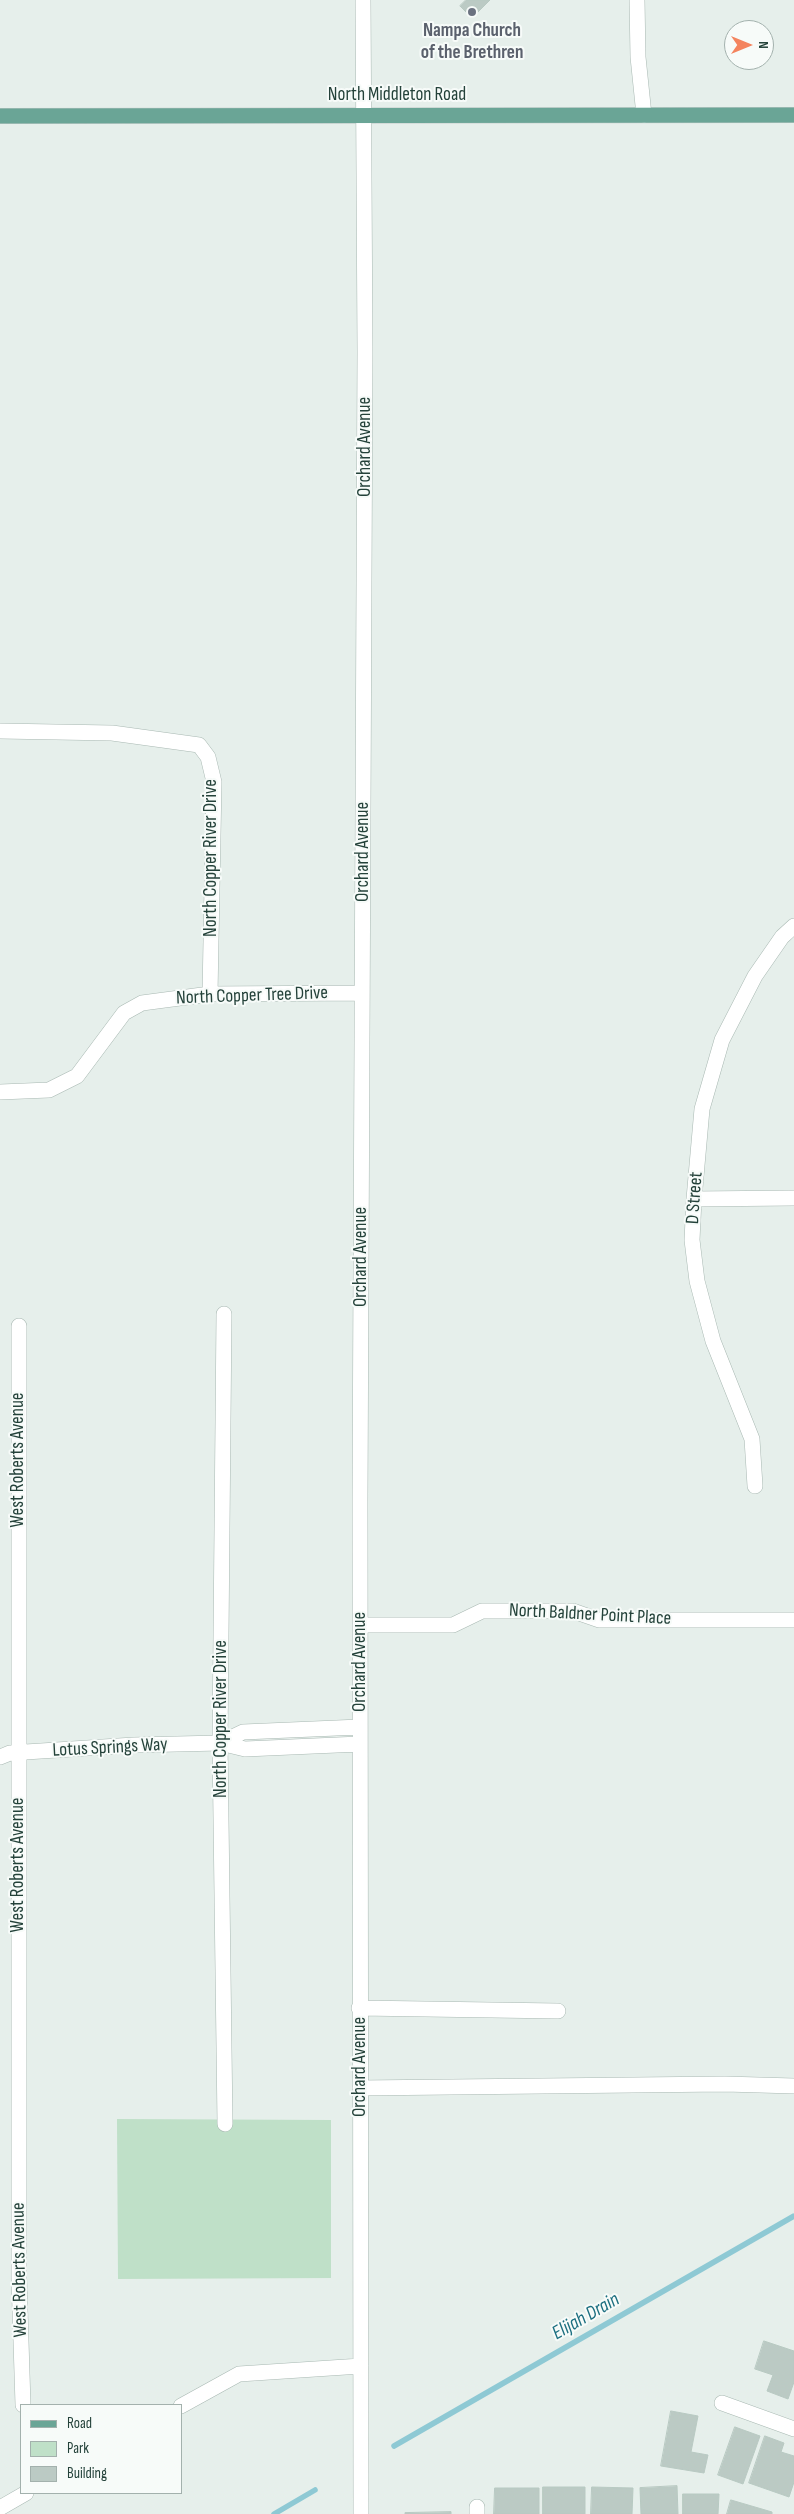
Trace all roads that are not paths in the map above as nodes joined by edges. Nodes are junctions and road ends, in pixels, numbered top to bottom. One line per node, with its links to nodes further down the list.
1 (363, 0): 3 (street, Orchard Avenue)
2 (636, 0): 4 (street)
3 (363, 115): 4 (main road, North Middleton Road); 5 (main road, North Middleton Road); 10 (street, Orchard Avenue)
4 (644, 115): 6 (main road, North Middleton Road)
5 (0, 116)
6 (794, 116)
7 (0, 731): 9 (street, North Copper River Drive)
8 (794, 926): 13 (street, D Street)
9 (210, 994): 10 (street, North Copper Tree Drive); 11 (street, North Copper Tree Drive)
10 (362, 994): 18 (street, Orchard Avenue)
11 (0, 1092)
12 (794, 1198): 13 (street)
13 (694, 1199): 16 (street, D Street)
14 (224, 1314): 20 (street, North Copper River Drive)
15 (19, 1326): 22 (street, West Roberts Avenue)
16 (755, 1486)
17 (794, 1620): 18 (street, North Baldner Point Place)
18 (360, 1625): 19 (street, Orchard Avenue)
19 (360, 1727): 20 (street, Lotus Springs Way); 21 (street, Orchard Avenue)
20 (220, 1743): 21 (street, Lotus Springs Way); 22 (street, Lotus Springs Way); 28 (street, North Copper River Drive)
21 (360, 1744): 24 (street, Orchard Avenue)
22 (18, 1753): 23 (street, Lotus Springs Way); 31 (street, West Roberts Avenue)
23 (0, 1757)
24 (359, 2008): 25 (street); 27 (street, Orchard Avenue)
25 (558, 2011)
26 (794, 2086): 27 (street)
27 (360, 2088): 29 (street, Orchard Avenue)
28 (225, 2124)
29 (361, 2366): 32 (street); 36 (street, Orchard Avenue)
30 (722, 2403): 33 (street)
31 (23, 2404)
32 (182, 2405)
33 (794, 2429)
34 (24, 2494): 35 (street)
35 (0, 2508)
36 (362, 2514)

